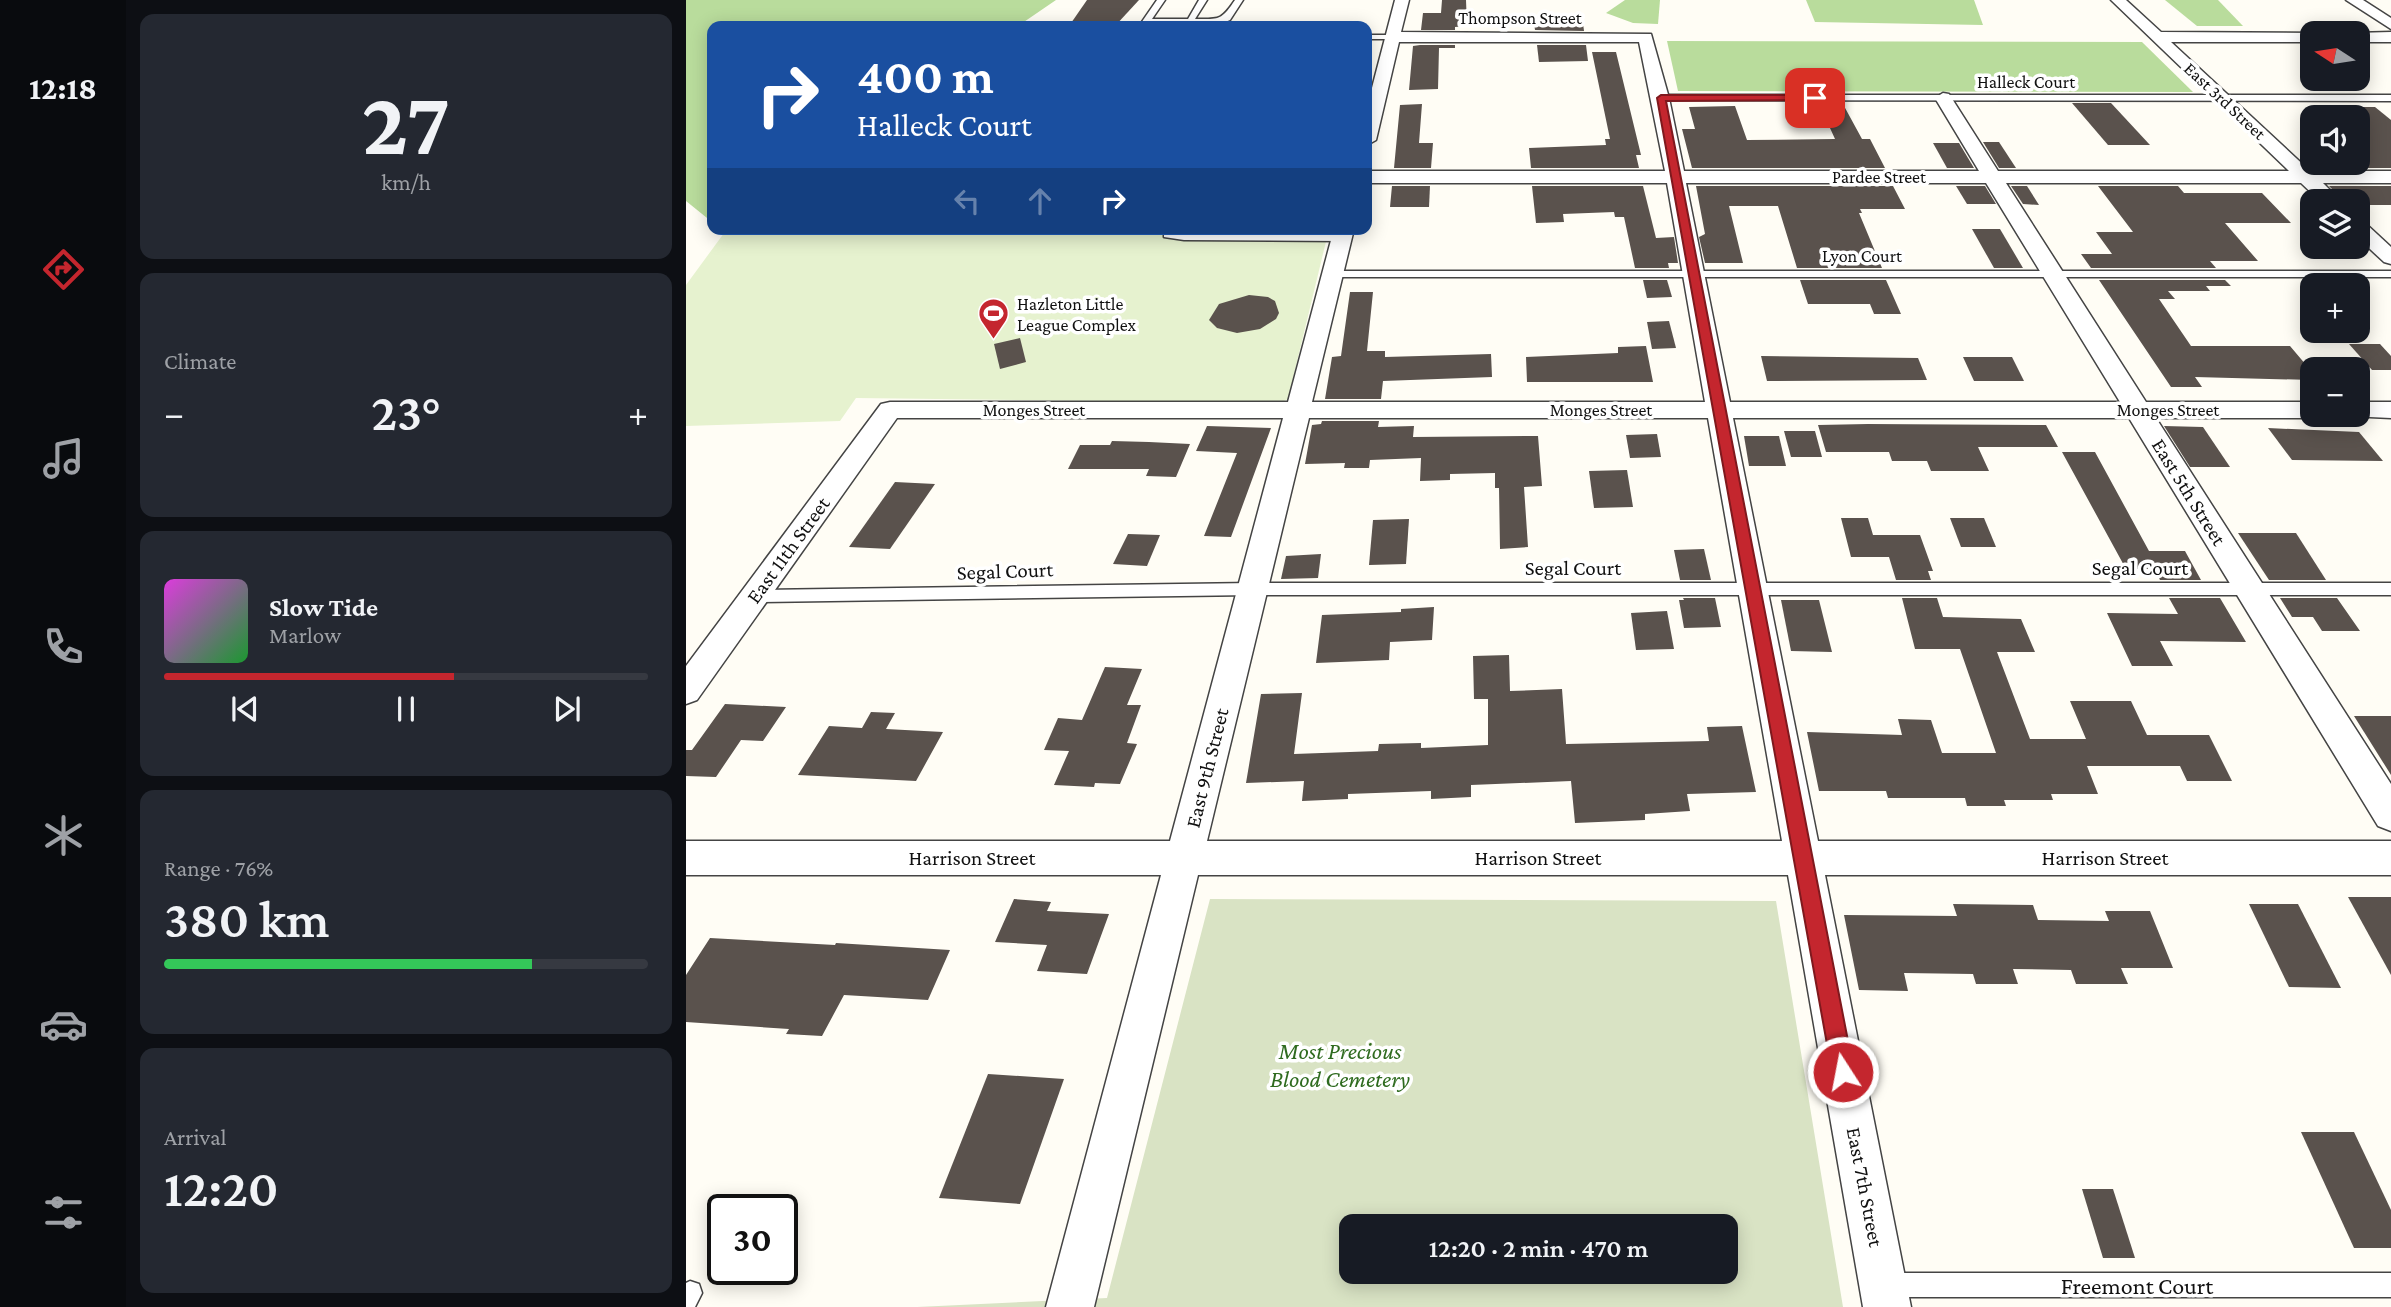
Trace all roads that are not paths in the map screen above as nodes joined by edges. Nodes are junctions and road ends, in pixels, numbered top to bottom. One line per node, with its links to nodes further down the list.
1 (1161, 0): 7 (lane)
2 (1203, 0): 8 (lane)
3 (1239, 0): 9 (lane)
4 (1402, 0): 12 (street)
5 (2118, 0): 14 (street, East 3rd Street)
6 (2353, 0): 10 (street)
7 (1146, 21)
8 (1191, 21)
9 (1220, 21)
10 (2391, 25)
11 (1372, 37): 12 (lane)
12 (1393, 37): 13 (street, Thompson Street); 22 (street)
13 (1646, 37): 18 (street, East 7th Street)
14 (2158, 37): 15 (street); 20 (street, East 3rd Street)
15 (2300, 37)
16 (2370, 37): 17 (street)
17 (2391, 37)
18 (1661, 98): 19 (lane, Halleck Court); 24 (street, East 7th Street)
19 (1943, 98): 20 (lane, Halleck Court); 25 (street, East 5th Street)
20 (2222, 98): 21 (lane, Halleck Court); 26 (street, East 3rd Street)
21 (2391, 98)
22 (1372, 120)
23 (1372, 177): 24 (street, Pardee Street)
24 (1676, 177): 25 (street, Pardee Street); 35 (street, East 7th Street)
25 (1992, 177): 26 (street, Pardee Street); 36 (street, East 5th Street)
26 (2305, 177): 27 (street, Pardee Street); 28 (street, East 3rd Street)
27 (2391, 177)
28 (2318, 189)
29 (1168, 235): 30 (lane)
30 (1264, 235)
31 (1343, 235): 34 (street, East 9th Street)
32 (2370, 238): 33 (street)
33 (2391, 258)
34 (1333, 274): 35 (lane, Lyon Court); 39 (street, East 9th Street)
35 (1694, 274): 36 (lane, Lyon Court); 40 (street, East 7th Street)
36 (2052, 274): 37 (lane, Lyon Court); 41 (street, East 5th Street)
37 (2391, 274)
38 (890, 410): 39 (street, Monges Street); 49 (street, East 11th Street)
39 (1298, 410): 40 (street, Monges Street); 45 (street, East 9th Street)
40 (1719, 410): 41 (street, Monges Street); 46 (street, East 7th Street)
41 (2138, 410): 42 (street, Monges Street); 47 (street, East 5th Street)
42 (2300, 410)
43 (2370, 410): 44 (street)
44 (2391, 410)
45 (1253, 589): 46 (lane, Segal Court); 49 (lane, Segal Court); 53 (street, East 9th Street)
46 (1753, 589): 47 (lane, Segal Court); 54 (street, East 7th Street)
47 (2249, 589): 48 (lane, Segal Court); 51 (street, East 5th Street)
48 (2391, 589)
49 (755, 596): 50 (street, East 11th Street)
50 (686, 691)
51 (2391, 815)
52 (686, 858): 53 (street, Harrison Street)
53 (1184, 858): 54 (street, Harrison Street); 58 (street, East 9th Street)
54 (1803, 858): 55 (street, Harrison Street); 57 (street, East 7th Street)
55 (2391, 858)
56 (2391, 1285): 57 (lane, Freemont Court)
57 (1885, 1296)
58 (1070, 1307)

